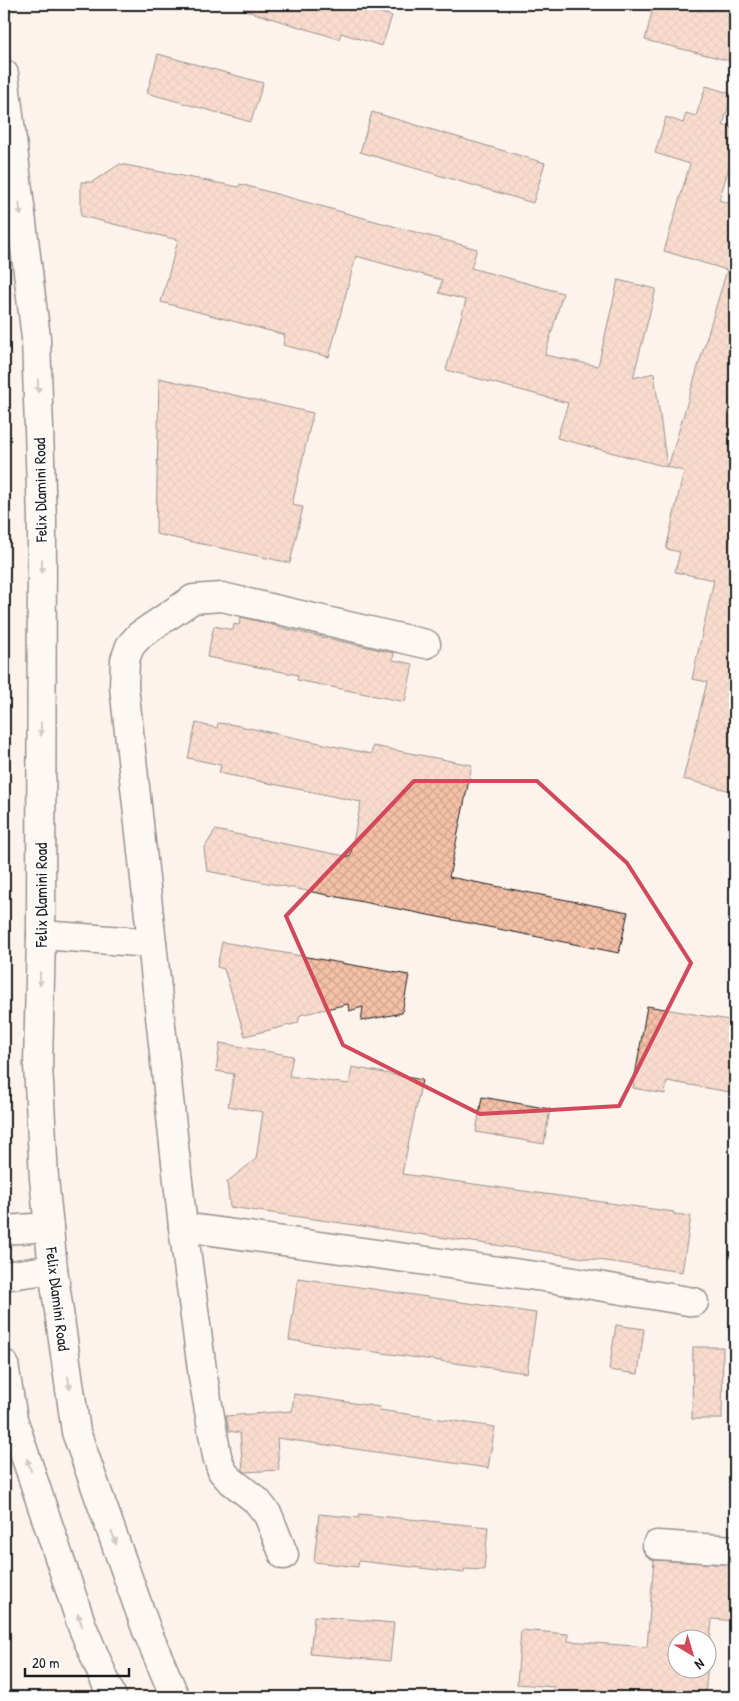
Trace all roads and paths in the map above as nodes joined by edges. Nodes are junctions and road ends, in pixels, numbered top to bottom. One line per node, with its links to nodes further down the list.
1 (4, 74): 3 (street, Felix Dlamini Road, one-way to 3)
2 (426, 644): 4 (street)
3 (41, 935): 4 (street); 6 (street, Felix Dlamini Road, one-way to 6)
4 (152, 943): 5 (street)
5 (183, 1226): 10 (street); 15 (street)
6 (49, 1227): 7 (street); 8 (street, Felix Dlamini Road)
7 (4, 1230)
8 (53, 1269): 9 (street); 17 (street, Felix Dlamini Road, one-way to 17)
9 (4, 1276)
10 (694, 1302)
11 (4, 1364): 12 (street)
12 (8, 1412): 16 (street, one-way to 12)
13 (657, 1546): 14 (street)
14 (735, 1550)
15 (284, 1555)
16 (112, 1697)
17 (175, 1697)

